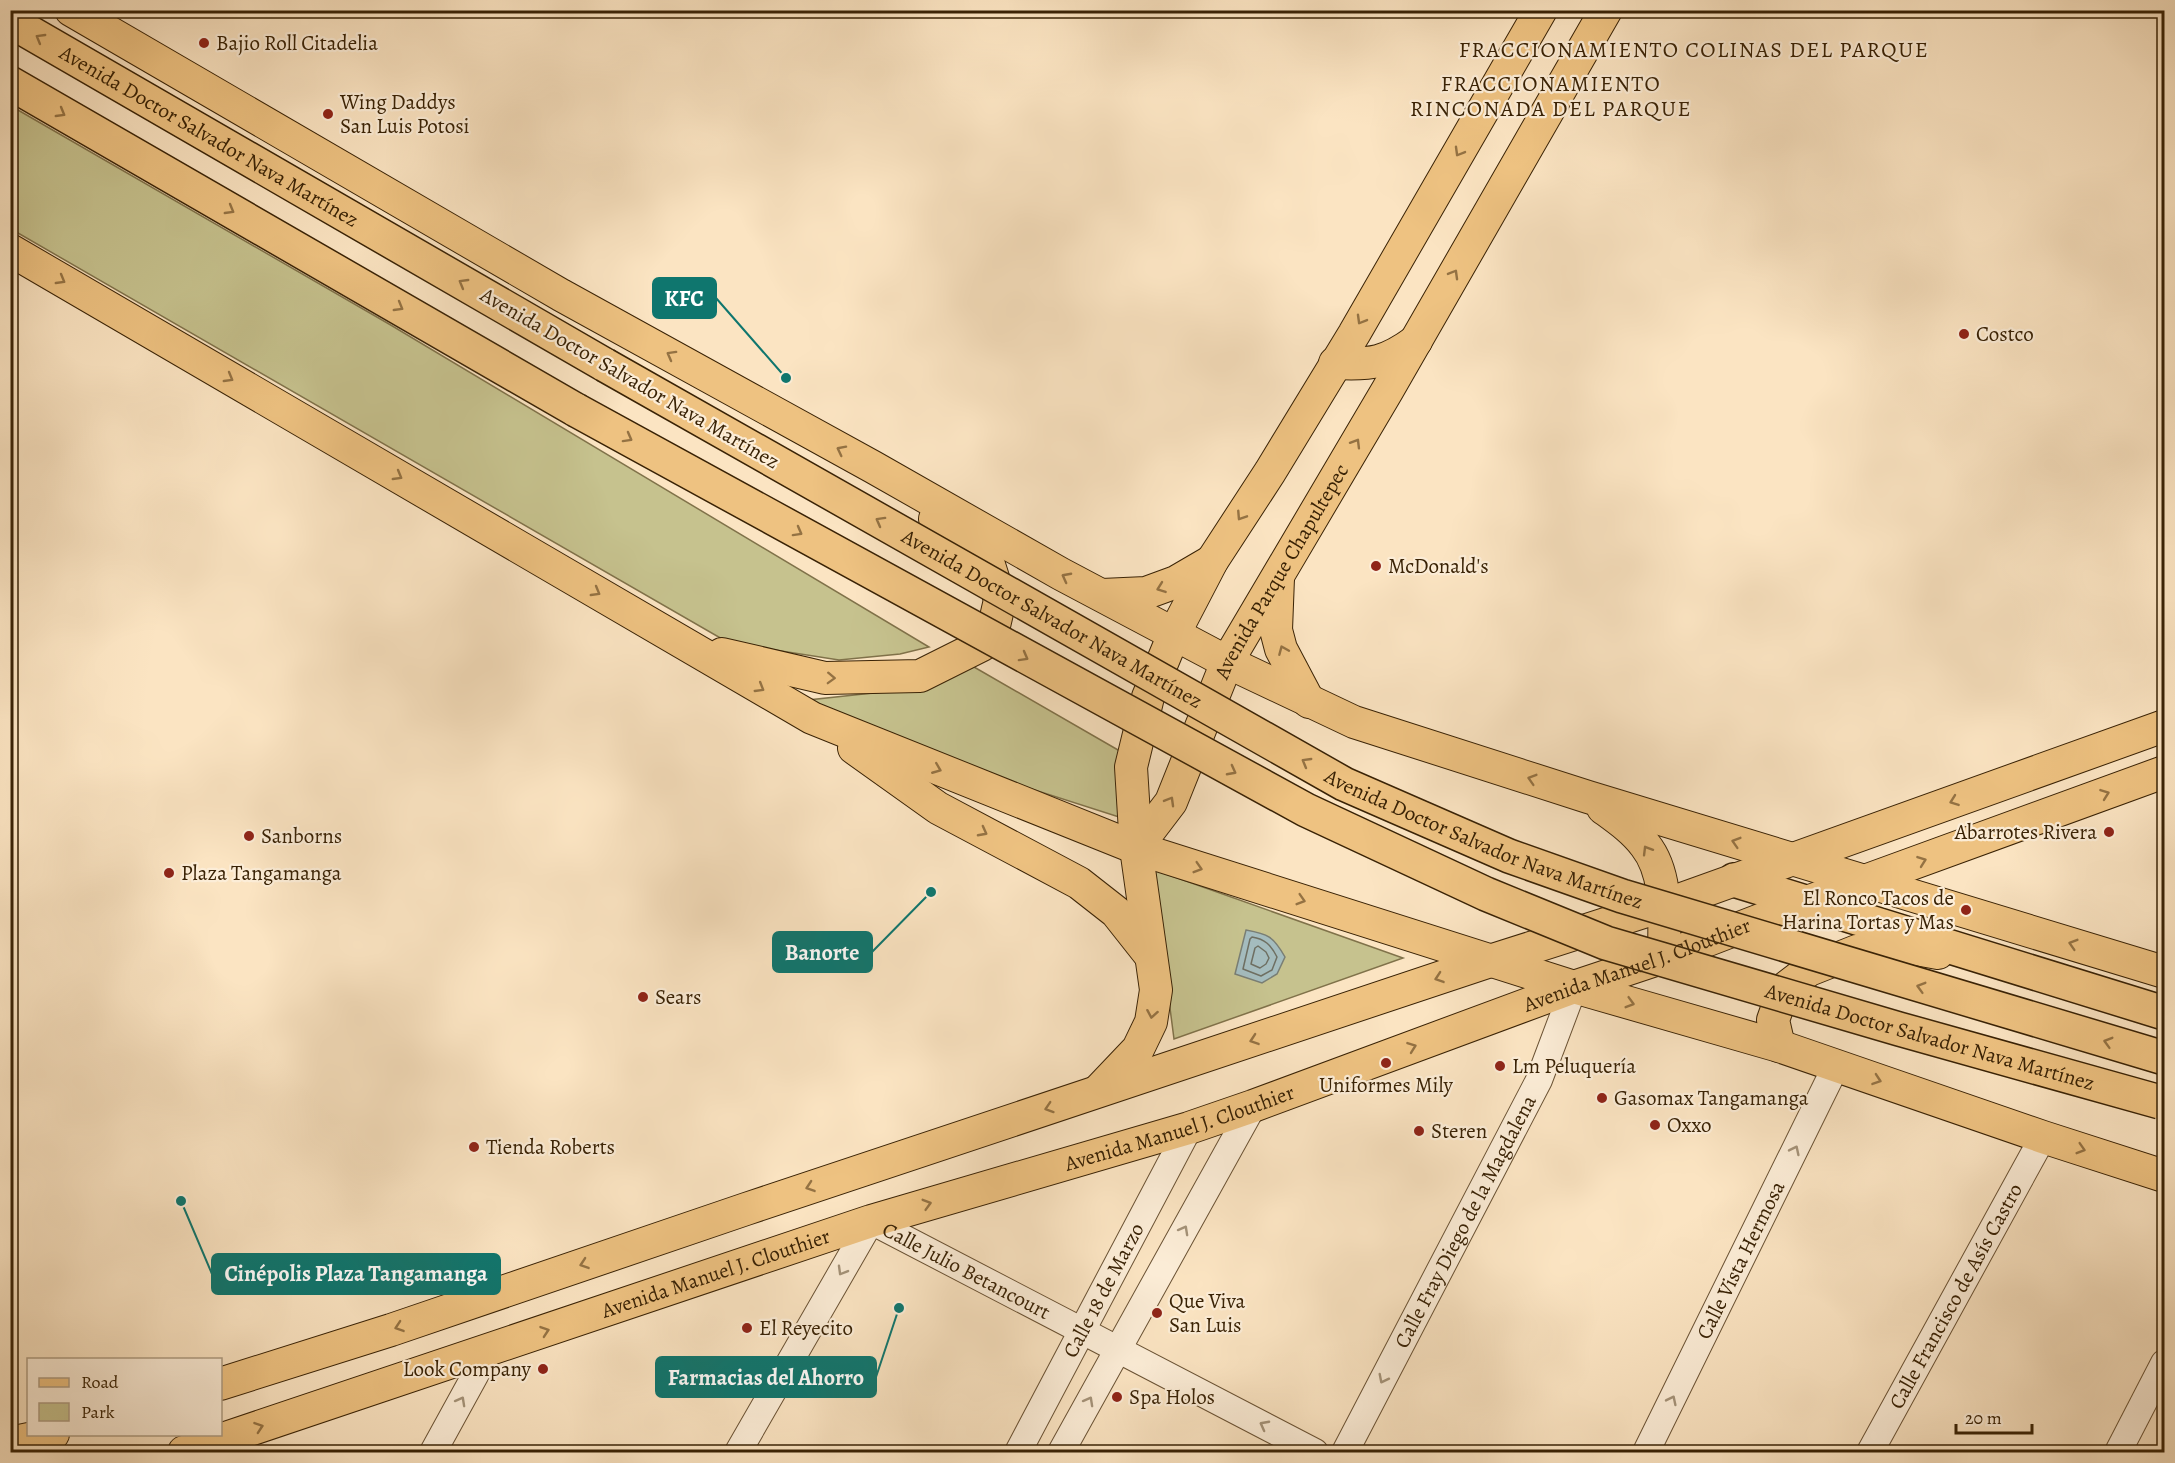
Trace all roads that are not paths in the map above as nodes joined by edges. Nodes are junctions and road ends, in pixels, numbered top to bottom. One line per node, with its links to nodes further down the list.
1 (71, 10): 9 (main road, Avenida Doctor Salvador Nava Martínez, one-way to 1)
2 (1542, 10): 8 (main road, one-way to 8)
3 (1606, 10): 7 (main road, Avenida Parque Chapultepec, one-way to 3)
4 (10, 21): 35 (highway, Avenida Doctor Salvador Nava Martínez, one-way to 4, bridge)
5 (10, 83): 38 (highway, Avenida Doctor Salvador Nava Martínez, one-way to 38, bridge)
6 (10, 250): 14 (main road, one-way to 14)
7 (1416, 341): 8 (main road); 11 (main road, Avenida Parque Chapultepec, one-way to 7)
8 (1335, 363): 10 (main road, one-way to 10)
9 (873, 467): 12 (main road, Avenida Doctor Salvador Nava Martínez, one-way to 9); 14 (main road, one-way to 9)
10 (1212, 561): 12 (main road, one-way to 12); 13 (main road)
11 (1278, 575): 15 (main road, Avenida Parque Chapultepec); 16 (main road, one-way to 11)
12 (1102, 595): 13 (main road, Avenida Doctor Salvador Nava Martínez)
13 (1174, 634): 15 (main road, Avenida Doctor Salvador Nava Martínez); 21 (main road)
14 (692, 647): 17 (main road, one-way to 17)
15 (1227, 662): 16 (main road, Avenida Doctor Salvador Nava Martínez); 21 (main road, Avenida Parque Chapultepec, one-way to 15)
16 (1309, 702): 20 (main road, Avenida Doctor Salvador Nava Martínez, one-way to 16)
17 (812, 718): 21 (main road, one-way to 21); 27 (main road, one-way to 27)
18 (2164, 726): 22 (main road, one-way to 22)
19 (2164, 772): 24 (main road, Avenida Manuel J. Clouthier, one-way to 19)
20 (1588, 797): 22 (main road, Avenida Doctor Salvador Nava Martínez, one-way to 20); 26 (main road, one-way to 20)
21 (1136, 848): 27 (main road); 29 (main road, one-way to 29)
22 (1792, 859): 23 (main road); 24 (main road, Avenida Doctor Salvador Nava Martínez)
23 (1734, 880): 25 (highway); 26 (main road)
24 (1867, 881): 25 (main road, Avenida Manuel J. Clouthier); 31 (main road, Avenida Doctor Salvador Nava Martínez, one-way to 24)
25 (1807, 902): 28 (main road, Avenida Manuel J. Clouthier); 30 (highway)
26 (1665, 905): 28 (main road); 29 (main road)
27 (1151, 956): 37 (main road, one-way to 37)
28 (1664, 957): 32 (main road, Avenida Manuel J. Clouthier)
29 (1492, 960): 32 (main road); 37 (main road, one-way to 37)
30 (2001, 964): 33 (highway); 34 (main road)
31 (2164, 972)
32 (1574, 987): 34 (main road, one-way to 34); 39 (main road, Avenida Manuel J. Clouthier, one-way to 32); 58 (street, Calle Fray Diego de la Magdalena, one-way to 58)
33 (2164, 1013)
34 (1779, 1046): 36 (main road)
35 (2164, 1058)
36 (1836, 1066): 41 (main road, one-way to 41); 59 (street, Calle Vista Hermosa, one-way to 36)
37 (1095, 1093): 42 (main road, one-way to 42)
38 (2162, 1103)
39 (1253, 1106): 40 (main road, Avenida Manuel J. Clouthier); 46 (street, Calle 18 de Marzo, one-way to 39)
40 (1189, 1128): 44 (main road, Avenida Manuel J. Clouthier, one-way to 40); 45 (street, Calle 18 de Marzo)
41 (2043, 1137): 43 (main road, one-way to 43); 60 (street, Calle Francisco de Asís Castro)
42 (866, 1168): 44 (main road); 49 (main road, one-way to 49)
43 (2164, 1176)
44 (871, 1221): 45 (street, Calle Julio Betancourt); 47 (main road, Avenida Manuel J. Clouthier, one-way to 44); 54 (street, one-way to 54)
45 (1084, 1330): 46 (street, Calle Julio Betancourt); 55 (street, Calle 18 de Marzo)
46 (1118, 1349): 56 (street, Calle 18 de Marzo, one-way to 46); 57 (street, Calle Julio Betancourt, one-way to 46)
47 (489, 1350): 52 (main road, Avenida Manuel J. Clouthier, one-way to 47); 53 (street, one-way to 47)
48 (2164, 1363): 61 (street)
49 (222, 1383)
50 (43, 1436): 51 (main road)
51 (10, 1443)
52 (183, 1452)
53 (433, 1452)
54 (738, 1452)
55 (1018, 1452)
56 (1061, 1452)
57 (1315, 1452)
58 (1345, 1452)
59 (1646, 1452)
60 (1870, 1452)
61 (2118, 1452)

